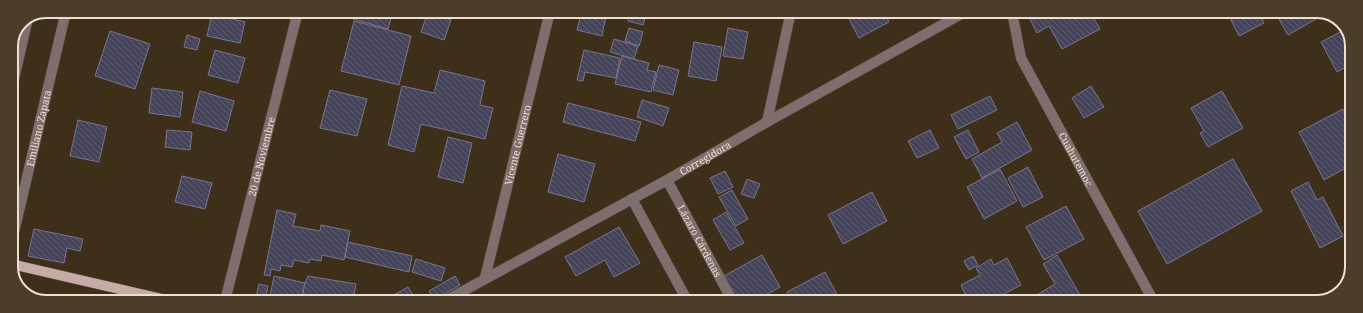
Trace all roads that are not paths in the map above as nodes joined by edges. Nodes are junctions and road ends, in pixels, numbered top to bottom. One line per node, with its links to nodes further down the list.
1 (64, 18): 12 (street, Emiliano Zapata)
2 (296, 18): 16 (street, 20 de Noviembre)
3 (548, 18): 14 (street, Vicente Guerrero)
4 (789, 18): 9 (street)
5 (954, 18): 9 (street, Corregidora)
6 (1013, 18): 20 (street, Cuahutemoc)
7 (26, 26): 8 (street)
8 (18, 62)
9 (767, 122): 10 (street, Corregidora)
10 (667, 180): 11 (street, Corregidora); 19 (street, Lázaro Cárdenas)
11 (632, 199): 14 (street, Corregidora); 18 (street)
12 (18, 215)
13 (18, 266): 15 (main road)
14 (484, 278): 17 (street, Corregidora)
15 (145, 295)
16 (227, 295)
17 (455, 295)
18 (684, 295)
19 (729, 295)
20 (1150, 295)

